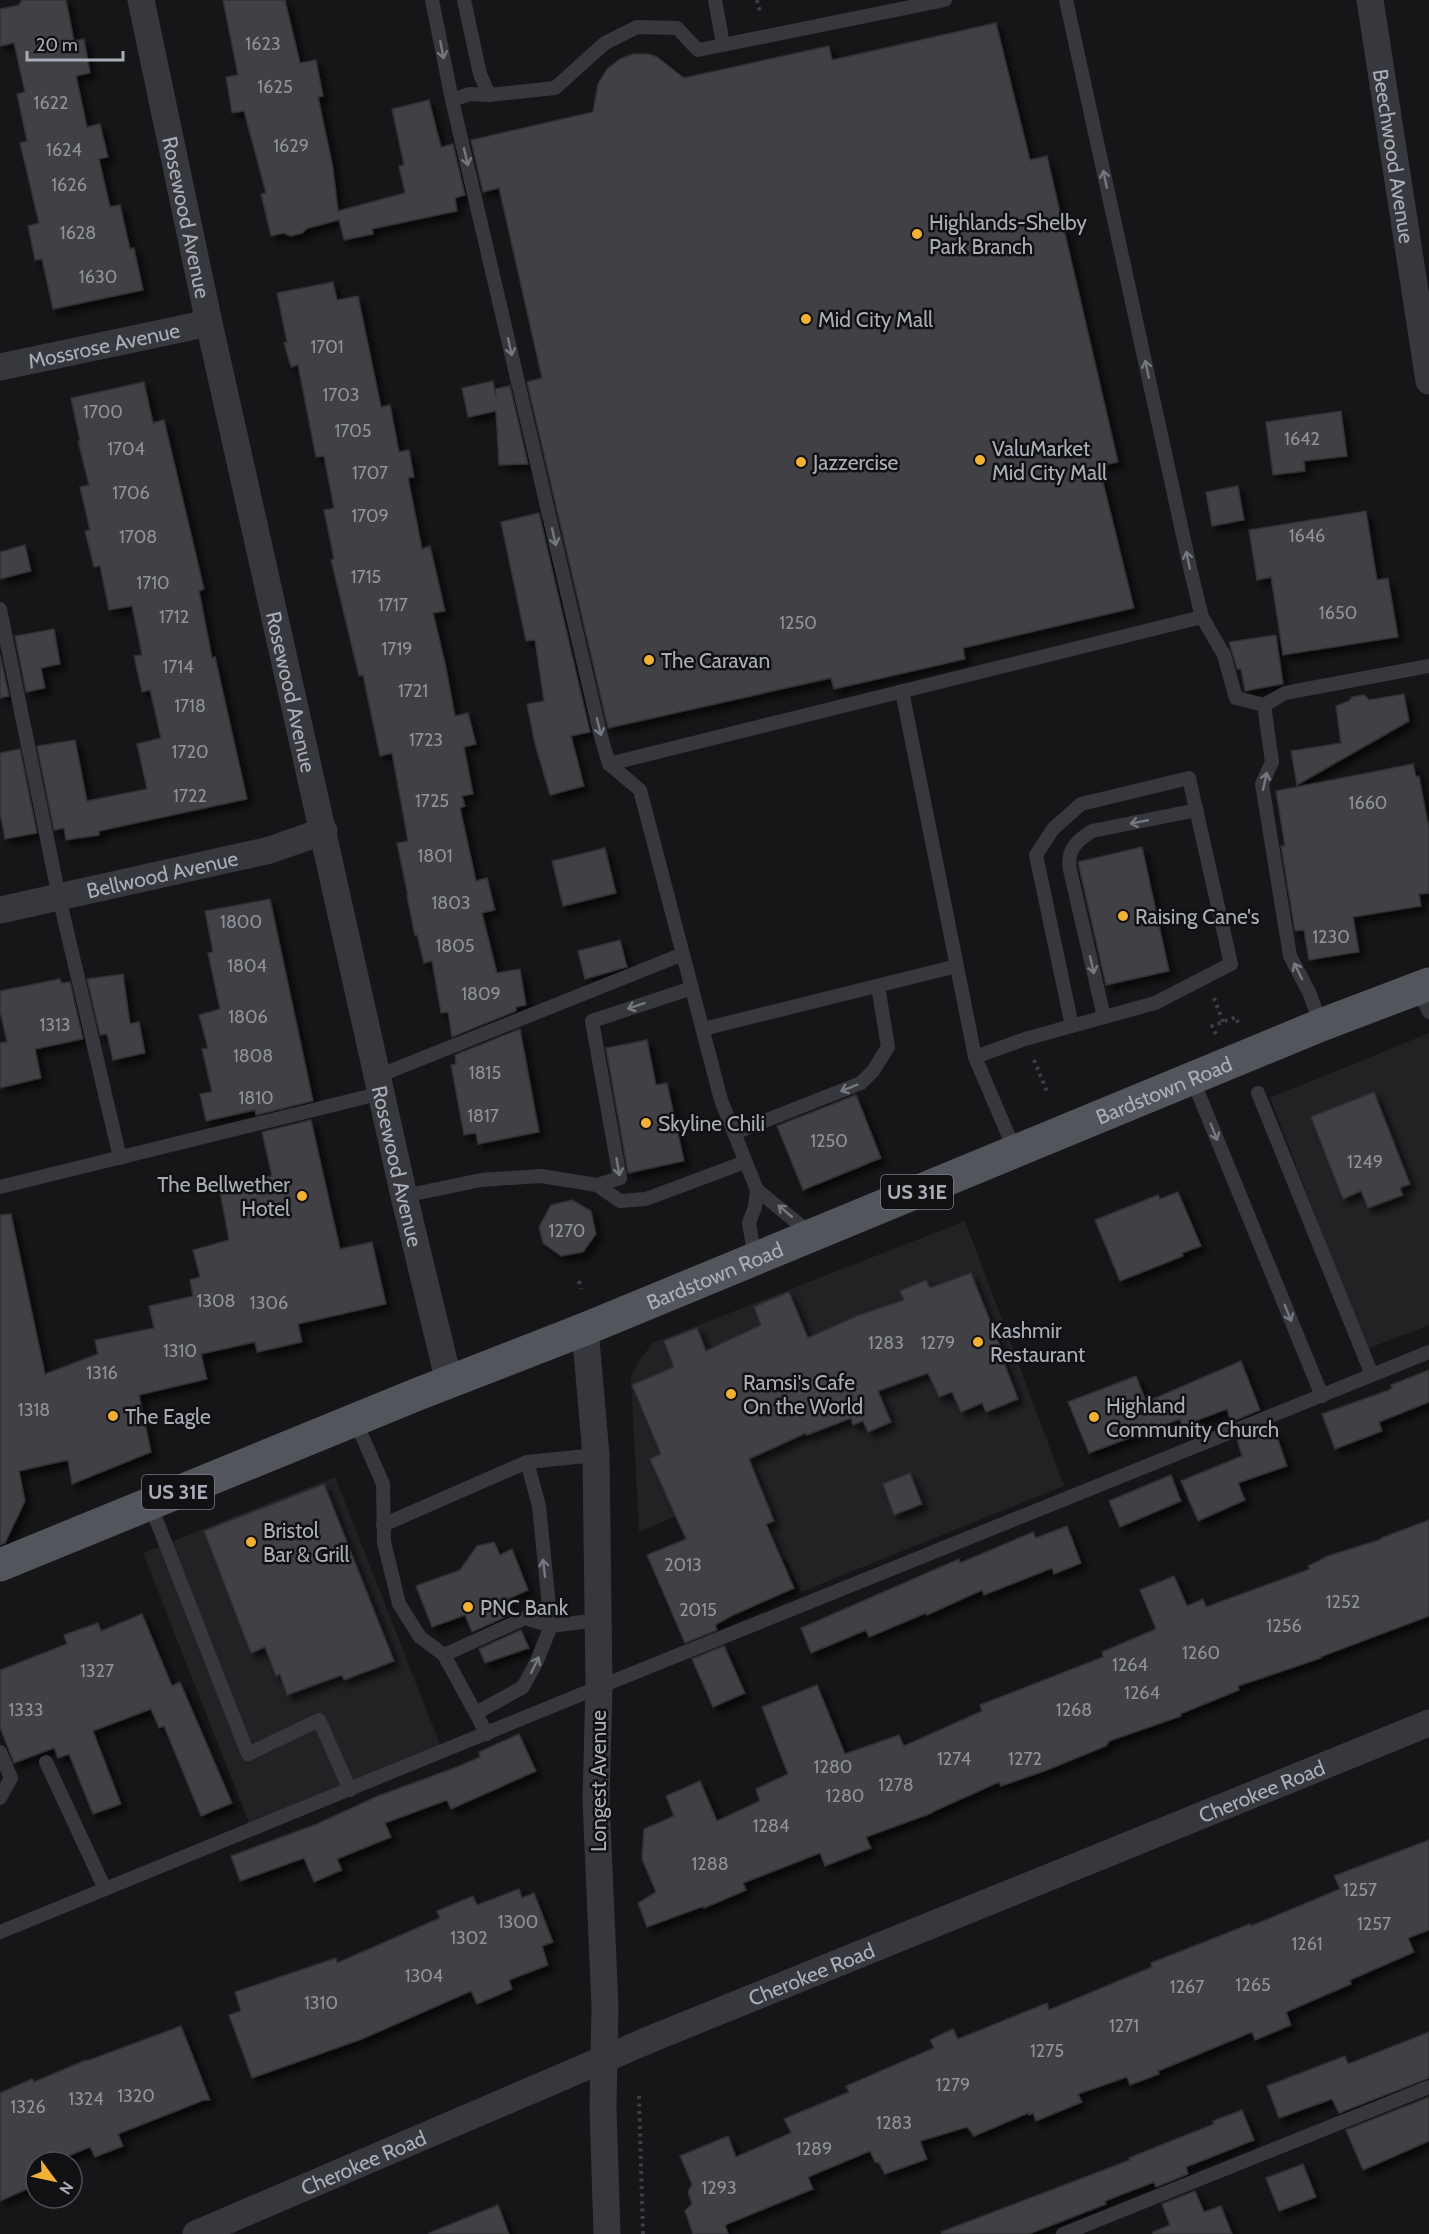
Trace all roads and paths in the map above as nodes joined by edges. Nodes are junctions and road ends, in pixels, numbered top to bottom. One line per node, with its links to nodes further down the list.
1 (141, 0): 13 (street, Rosewood Avenue)
2 (432, 0): 12 (lane, one-way to 12)
3 (464, 0): 11 (lane)
4 (715, 0): 10 (lane)
5 (758, 0): 9 (path)
6 (945, 0): 10 (lane)
7 (1066, 0): 17 (lane, one-way to 7)
8 (1370, 0): 15 (street, Beechwood Avenue)
9 (760, 12)
10 (723, 44): 11 (lane)
11 (489, 94): 12 (lane)
12 (452, 100): 21 (lane, one-way to 21)
13 (209, 322): 14 (street, Mossrose Avenue); 23 (street, Rosewood Avenue)
14 (0, 367)
15 (1429, 381)
16 (0, 609): 24 (lane)
17 (1202, 617): 19 (lane); 20 (lane)
18 (1429, 666): 20 (lane)
19 (902, 691): 21 (lane); 27 (lane)
20 (1264, 705): 35 (lane, one-way to 20)
21 (609, 764): 26 (lane)
22 (1197, 810): 32 (lane); 32 (lane, one-way to 32); 36 (lane)
23 (324, 831): 24 (street, Bellwood Avenue); 42 (street, Rosewood Avenue)
24 (59, 897): 25 (street, Bellwood Avenue); 47 (lane)
25 (0, 909)
26 (683, 954): 29 (lane); 42 (lane)
27 (957, 966): 28 (lane); 40 (lane)
28 (878, 986): 37 (lane); 45 (lane, one-way to 45)
29 (692, 988): 37 (lane); 49 (lane, one-way to 49)
30 (1425, 995): 35 (main road, Bardstown Road / US 31E)
31 (1213, 997): 33 (path)
32 (1104, 1017): 36 (lane)
33 (1224, 1022): 34 (path); 38 (path)
34 (1239, 1024)
35 (1321, 1025): 41 (main road, Bardstown Road / US 31E)
36 (1072, 1026): 40 (lane)
37 (703, 1029): 45 (lane)
38 (1216, 1034)
39 (1031, 1053): 44 (path)
40 (975, 1057): 46 (lane)
41 (1192, 1078): 46 (main road, Bardstown Road / US 31E); 61 (lane, one-way to 61)
42 (380, 1084): 47 (lane); 52 (street, Rosewood Avenue)
43 (1258, 1093): 59 (lane)
44 (1048, 1094)
45 (734, 1133): 48 (lane)
46 (1015, 1152): 53 (main road, Bardstown Road / US 31E)
47 (120, 1158): 50 (lane)
48 (745, 1162): 49 (lane); 51 (lane)
49 (597, 1185): 52 (lane)
50 (0, 1187)
51 (757, 1190): 53 (lane, one-way to 51); 54 (lane)
52 (404, 1196): 60 (street, Rosewood Avenue)
53 (812, 1235): 54 (main road, Bardstown Road / US 31E)
54 (755, 1259): 57 (main road, Bardstown Road / US 31E)
55 (579, 1281): 56 (path)
56 (581, 1289)
57 (585, 1329): 60 (main road, Bardstown Road / US 31E); 63 (street, Longest Avenue)
58 (1429, 1352): 59 (lane)
59 (1372, 1376): 61 (lane)
60 (449, 1382): 62 (main road, Bardstown Road / US 31E)
61 (1322, 1396): 71 (lane)
62 (355, 1420): 65 (main road, Bardstown Road / US 31E); 66 (lane)
63 (596, 1455): 64 (lane); 68 (street, Longest Avenue)
64 (527, 1462): 66 (lane); 69 (lane, one-way to 64)
65 (150, 1504): 67 (main road, Bardstown Road / US 31E); 77 (lane)
66 (383, 1525): 70 (lane)
67 (0, 1565)
68 (598, 1620): 69 (lane); 71 (street, Longest Avenue)
69 (551, 1626): 70 (lane); 72 (lane, one-way to 69)
70 (444, 1655): 72 (lane)
71 (598, 1687): 74 (lane); 81 (street, Longest Avenue)
72 (476, 1713): 74 (lane)
73 (1429, 1723): 81 (street, Cherokee Road)
74 (487, 1734): 77 (lane)
75 (0, 1752): 78 (lane)
76 (46, 1762): 79 (lane)
77 (350, 1790): 79 (lane)
78 (0, 1798)
79 (105, 1889): 80 (lane)
80 (0, 1932)
81 (604, 2059): 84 (street, Cherokee Road); 85 (street, Longest Avenue)
82 (1429, 2086): 87 (lane)
83 (639, 2096): 86 (path)
84 (196, 2234)
85 (607, 2234)
86 (643, 2234)
87 (1063, 2234)

